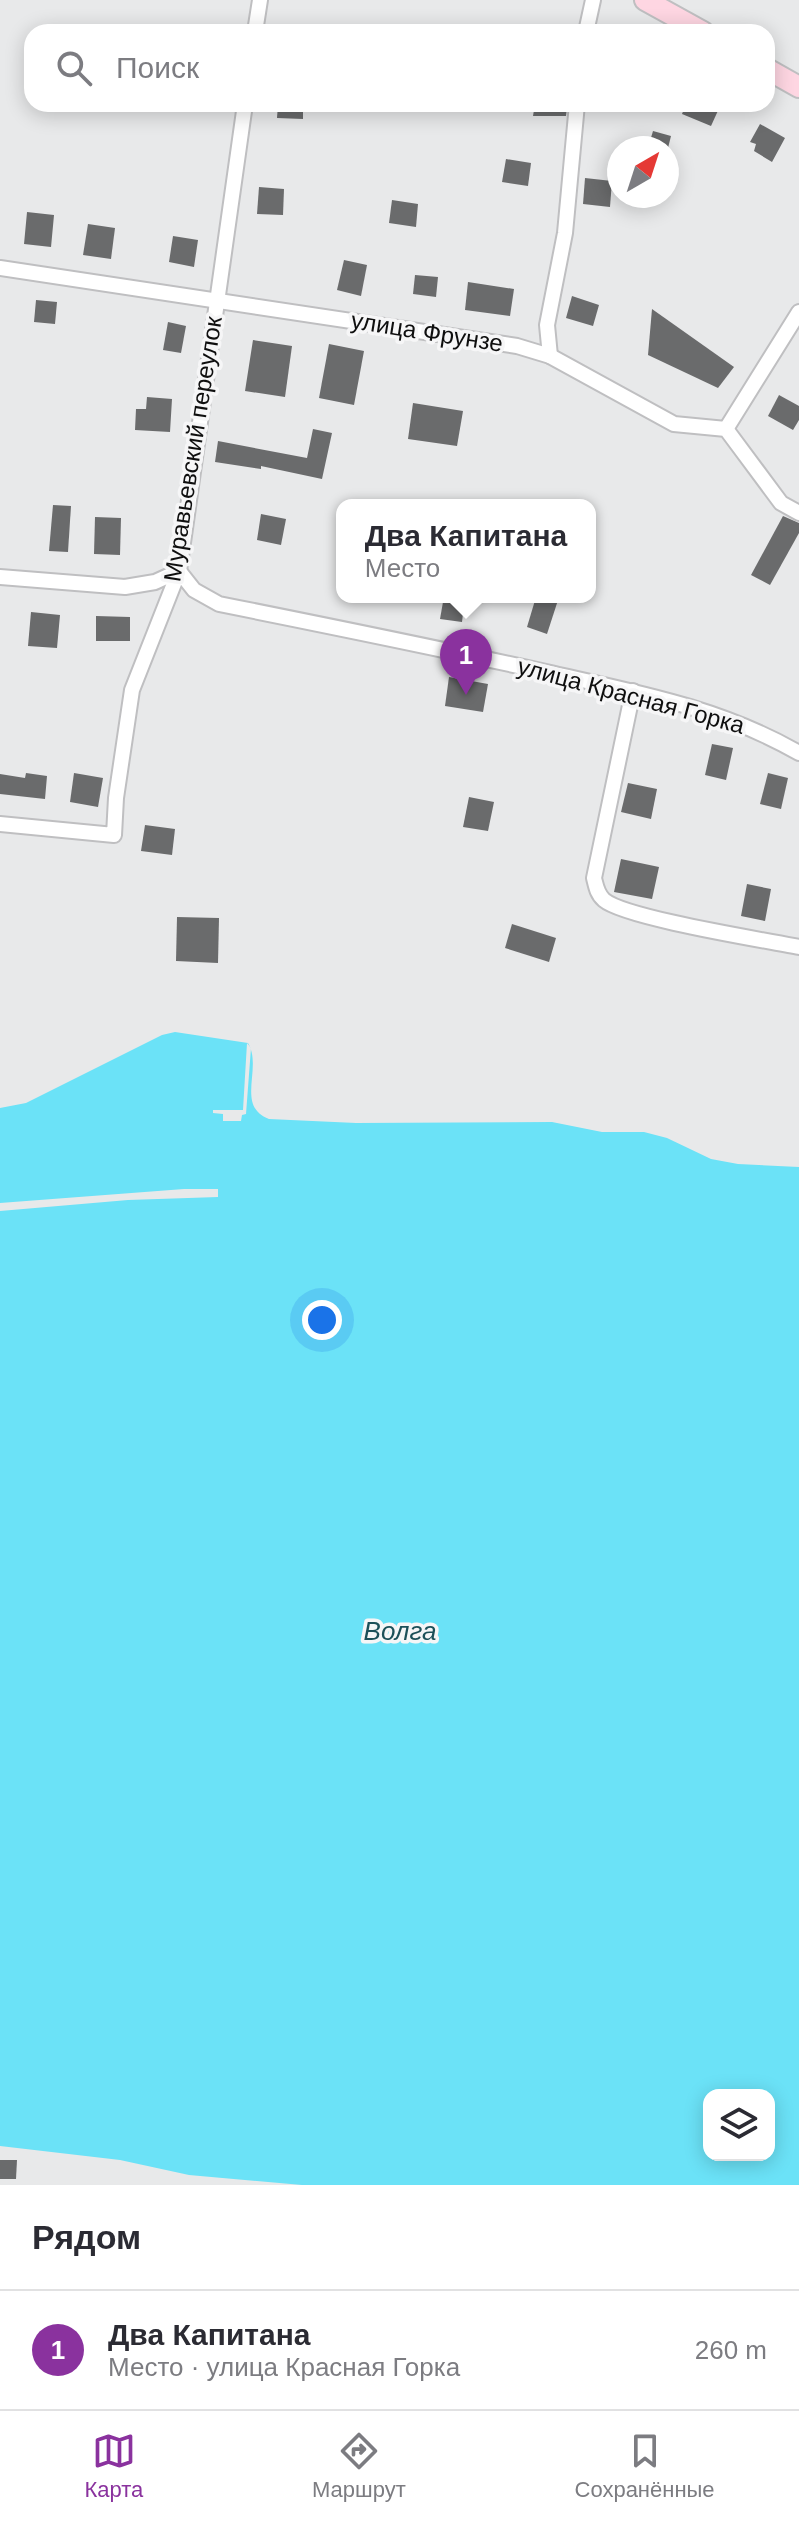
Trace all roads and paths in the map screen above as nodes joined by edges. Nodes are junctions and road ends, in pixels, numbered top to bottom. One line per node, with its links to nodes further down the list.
1 (260, 0): 4 (street)
2 (593, 0): 5 (street)
3 (645, 0): 6 (street)
4 (256, 24)
5 (588, 24)
6 (688, 24)
7 (775, 74): 8 (street)
8 (799, 87)
9 (244, 112): 12 (street, Муравьевский переулок)
10 (576, 112): 14 (street)
11 (0, 268): 12 (street, улица Фрунзе)
12 (217, 300): 14 (street, улица Фрунзе); 17 (street, Муравьевский переулок)
13 (799, 312): 15 (street)
14 (550, 356): 15 (street, улица Фрунзе)
15 (726, 429): 16 (street)
16 (799, 513)
17 (179, 571): 18 (street); 19 (street, улица Красная Горка); 21 (street, Муравьевский переулок)
18 (0, 577)
19 (633, 691): 20 (street, улица Красная Горка); 22 (street)
20 (799, 753)
21 (0, 824)
22 (799, 947)

